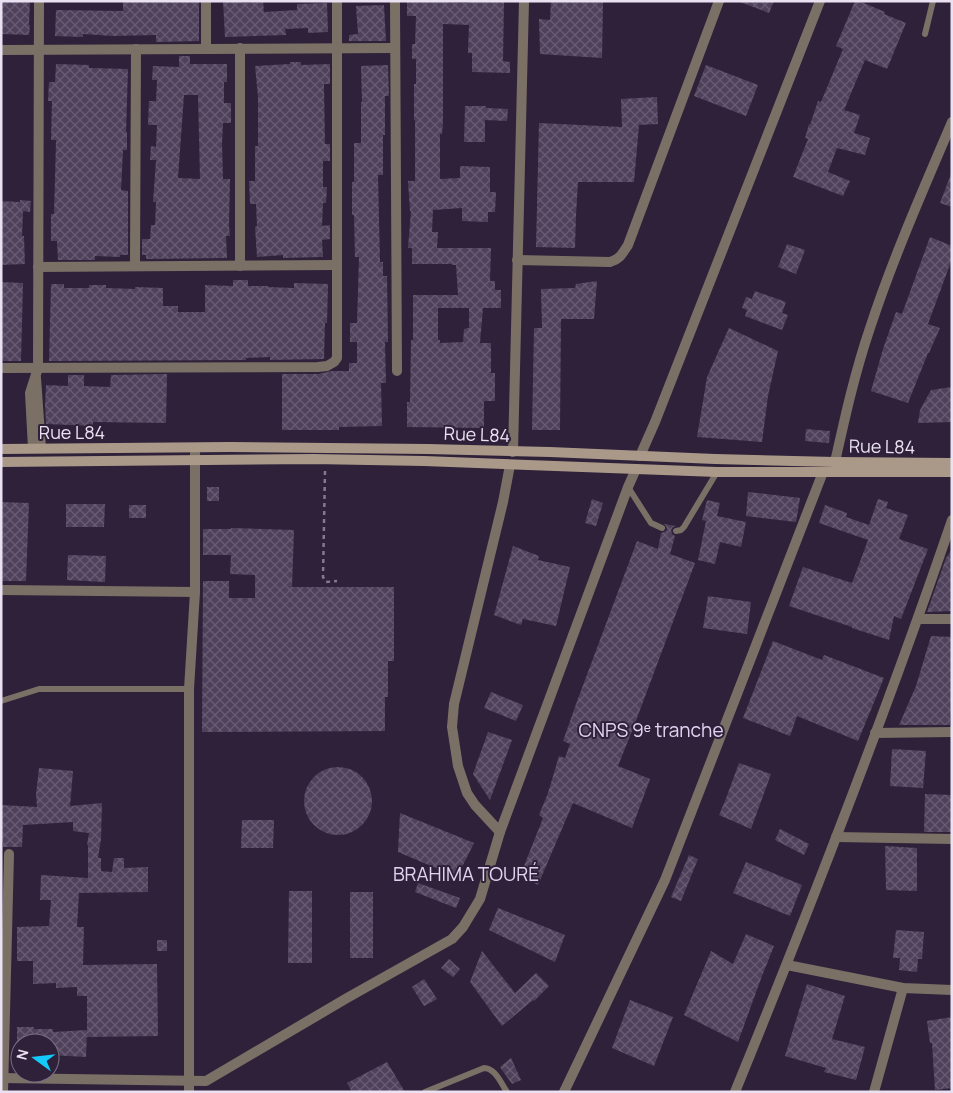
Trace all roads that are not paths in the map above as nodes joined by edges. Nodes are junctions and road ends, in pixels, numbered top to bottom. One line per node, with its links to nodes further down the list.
1 (39, 1): 14 (street)
2 (206, 1): 10 (street)
3 (337, 1): 12 (street)
4 (395, 1): 13 (street)
5 (524, 1): 18 (street)
6 (720, 1): 18 (street)
7 (820, 1): 30 (street)
8 (934, 1): 9 (lane)
9 (924, 34)
10 (206, 48): 11 (street); 15 (street)
11 (240, 48): 12 (street); 20 (street)
12 (337, 48): 13 (street); 21 (street)
13 (395, 48): 25 (street)
14 (38, 49): 15 (street); 16 (street); 22 (street)
15 (136, 49): 19 (street)
16 (1, 50)
17 (952, 122): 33 (street)
18 (517, 260): 29 (street)
19 (135, 266): 20 (street); 22 (street)
20 (240, 266): 21 (street)
21 (336, 266): 24 (street)
22 (38, 267): 24 (street)
23 (1, 368): 24 (street)
24 (37, 371): 26 (street)
25 (397, 371)
26 (37, 448): 27 (street, Rue L84); 28 (street, Rue L84)
27 (195, 448): 29 (street, Rue L84); 31 (street)
28 (1, 449)
29 (513, 452): 30 (street, Rue L84)
30 (640, 456): 33 (street, Rue L84)
31 (195, 460): 32 (street, Rue L84); 35 (street, Rue L84); 45 (street)
32 (1, 462)
33 (835, 462): 34 (street, Rue L84)
34 (952, 463)
35 (510, 465): 36 (street, Rue L84); 52 (street)
36 (636, 469): 37 (street, Rue L84); 40 (street)
37 (717, 472): 38 (street, Rue L84); 43 (lane)
38 (823, 472): 39 (street, Rue L84); 65 (street)
39 (952, 472)
40 (628, 487): 42 (lane); 52 (street)
41 (952, 520): 46 (street)
42 (662, 528)
43 (676, 531)
44 (1, 590): 45 (street)
45 (195, 592): 48 (street)
46 (918, 618): 47 (street); 50 (street)
47 (952, 619)
48 (189, 689): 49 (lane); 60 (street)
49 (1, 701)
50 (875, 732): 51 (street); 53 (street)
51 (952, 732)
52 (500, 832): 60 (street)
53 (836, 836): 54 (street); 56 (street)
54 (952, 839)
55 (9, 854): 59 (street)
56 (787, 965): 57 (street); 66 (street)
57 (903, 988): 58 (street); 67 (street)
58 (952, 990)
59 (2, 1078): 60 (street); 61 (street)
60 (189, 1080): 62 (street)
61 (3, 1092)
62 (189, 1092)
63 (425, 1092): 64 (lane)
64 (507, 1092)
65 (564, 1092)
66 (735, 1092)
67 (874, 1092)

